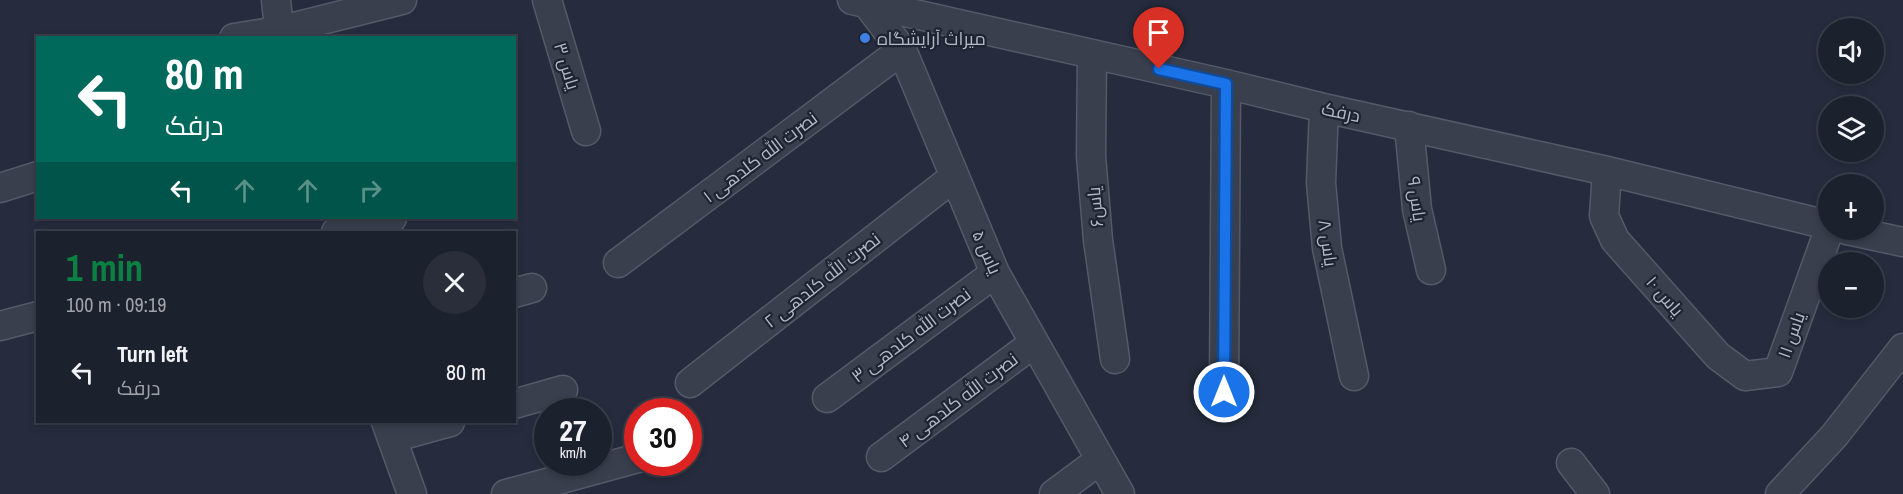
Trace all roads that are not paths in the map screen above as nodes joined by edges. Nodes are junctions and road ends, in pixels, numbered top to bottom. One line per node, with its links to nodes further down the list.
1 (276, 0): 5 (street)
2 (402, 0): 5 (street)
3 (547, 0): 12 (street, یاس ۳)
4 (860, 2): 7 (street, یاس ۵); 8 (street, درفک)
5 (279, 34): 6 (street)
6 (256, 36)
7 (902, 50): 15 (street, یاس ۵); 23 (street, نصرت الله کلدهی ۱)
8 (1092, 54): 9 (street, درفک); 30 (street, یاس۶)
9 (1226, 84): 10 (street, درفک); 35 (street)
10 (1324, 108): 11 (street, درفک); 32 (street, یاس ۸)
11 (1409, 126): 13 (street, درفک); 24 (street, یاس ۹)
12 (586, 131)
13 (1607, 171): 18 (street, درفک); 31 (street, یاس ۱۰)
14 (36, 177): 16 (street)
15 (954, 177): 25 (street, یاس ۵); 33 (street, نصرت الله کلدهی ۲)
16 (0, 188)
17 (388, 219): 19 (street)
18 (1818, 224)
19 (340, 231)
20 (1884, 238): 22 (street)
21 (1824, 240): 31 (street, یاس ۱۱)
22 (1903, 242)
23 (618, 263)
24 (1431, 270)
25 (995, 273): 28 (street, یاس ۵); 36 (street, نصرت الله کلدهی ۳)
26 (36, 317): 27 (street)
27 (0, 326)
28 (1035, 343): 40 (street, نصرت الله کلدهی ۴); 41 (street, یاس ۵)
29 (1903, 348): 49 (street)
30 (1115, 360)
31 (1778, 372)
32 (1354, 376)
33 (690, 383)
34 (563, 390): 37 (street)
35 (1224, 392)
36 (827, 398)
37 (516, 403)
38 (442, 423): 39 (street)
39 (389, 430): 44 (street)
40 (881, 457)
41 (1101, 460): 46 (street); 47 (street, یاس ۵)
42 (624, 462): 45 (street)
43 (1571, 463): 48 (street)
44 (412, 494)
45 (506, 494)
46 (1054, 494)
47 (1120, 494)
48 (1595, 494)
49 (1780, 494)

